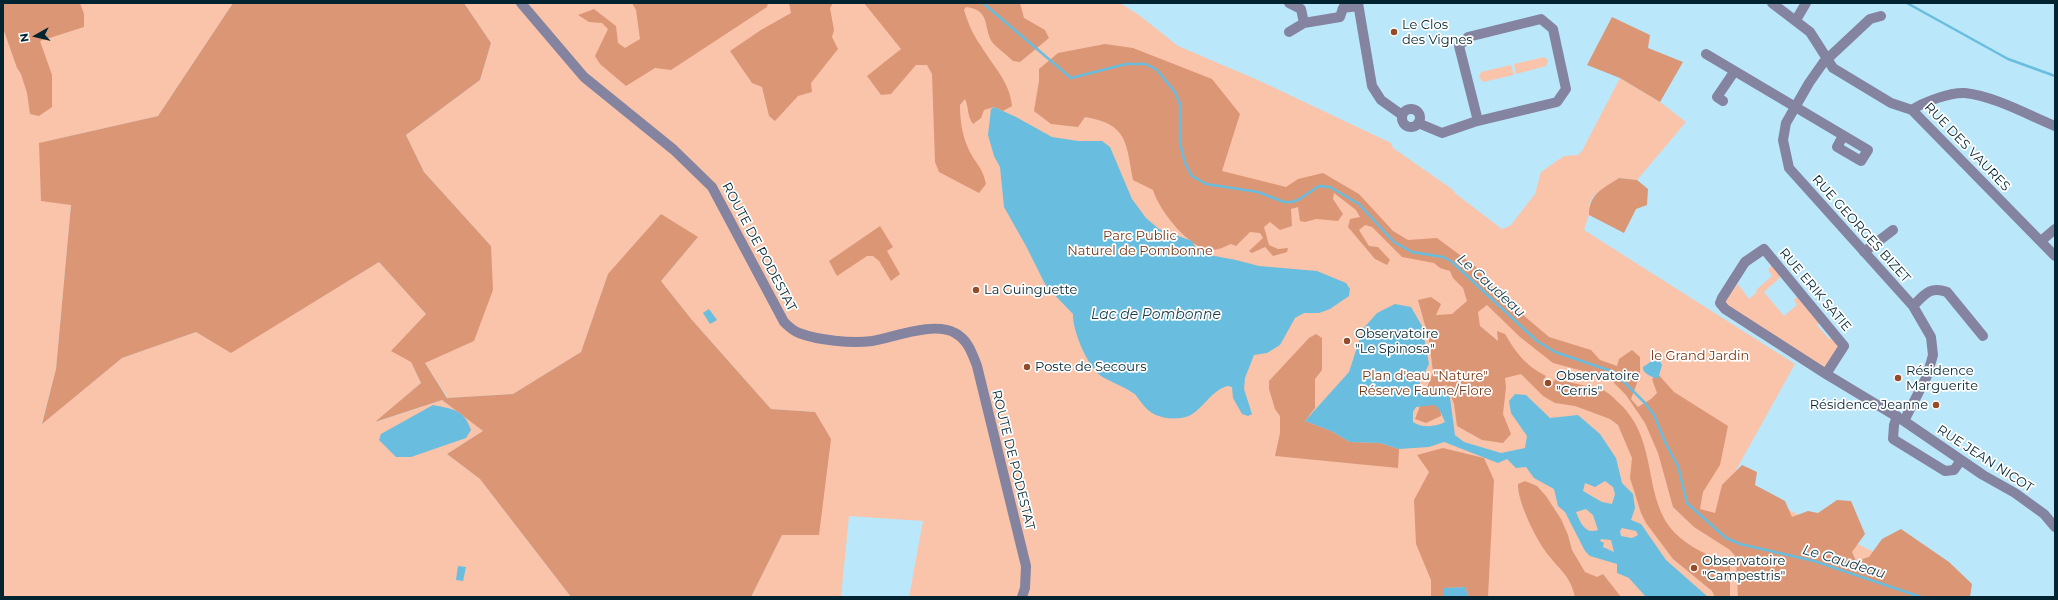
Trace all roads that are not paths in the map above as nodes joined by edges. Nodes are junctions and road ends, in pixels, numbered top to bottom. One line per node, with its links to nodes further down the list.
1 (521, 3): 31 (street, ROUTE DE PODESTAT)
2 (1289, 3): 9 (street)
3 (1772, 3): 8 (street, RUE DES VAURES)
4 (1806, 3): 8 (street)
5 (1358, 4): 6 (street); 17 (street)
6 (1343, 6): 9 (street)
7 (1881, 16): 12 (street, RUE GEORGES BIZET)
8 (1796, 20): 12 (street, RUE DES VAURES)
9 (1304, 23): 10 (street)
10 (1289, 32)
11 (1706, 54): 13 (street)
12 (1829, 60): 15 (street, RUE GEORGES BIZET); 16 (street, RUE DES VAURES)
13 (1734, 72): 14 (street); 15 (street)
14 (1723, 101)
15 (1795, 108): 19 (street); 23 (street, RUE GEORGES BIZET)
16 (1912, 110): 18 (street); 22 (street, RUE DES VAURES)
17 (1478, 121): 17 (street)
18 (2055, 126)
19 (1843, 136)
20 (2055, 229): 22 (street)
21 (1893, 230): 23 (street)
22 (2041, 241): 24 (street, RUE DES VAURES)
23 (1864, 252): 25 (street, RUE GEORGES BIZET)
24 (2055, 256)
25 (1913, 306): 26 (street); 28 (street, RUE GEORGES BIZET)
26 (1983, 336)
27 (1826, 374): 27 (street, RUE ERIK SATIE); 28 (street, RUE ERIK SATIE)
28 (1900, 418): 29 (street, RUE JEAN NICOT); 29 (street, RUE GEORGES BIZET)
29 (1961, 460): 30 (street, RUE JEAN NICOT)
30 (2055, 527)
31 (1022, 597)

